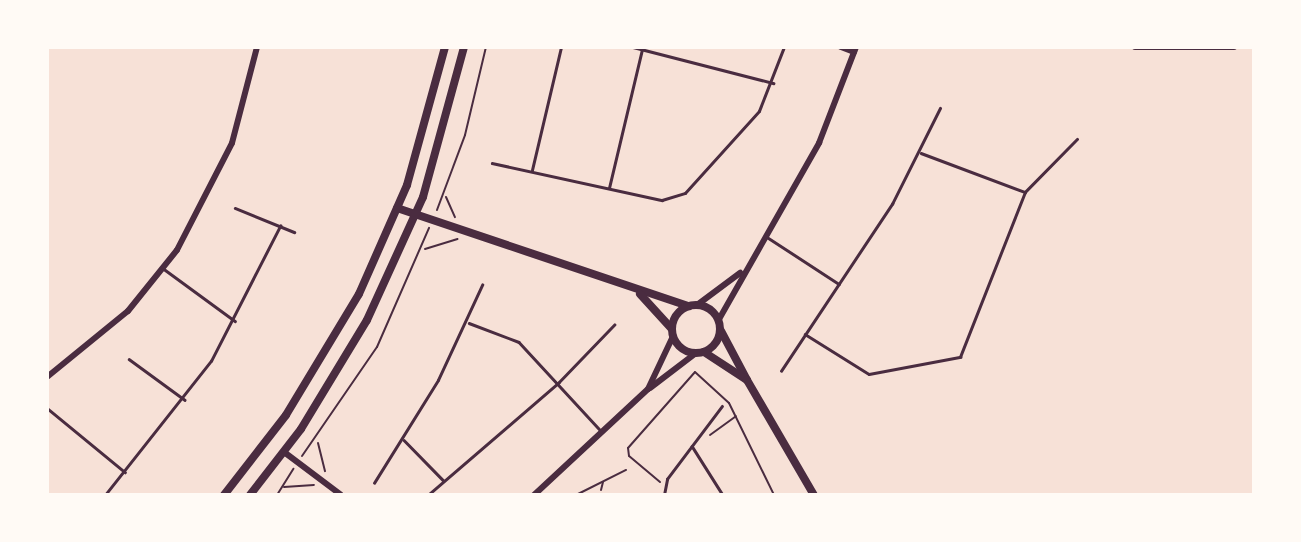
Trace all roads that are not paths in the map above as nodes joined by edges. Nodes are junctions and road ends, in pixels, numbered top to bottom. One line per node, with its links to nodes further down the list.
1 (257, 47): 29 (street)
2 (444, 47): 24 (street)
3 (464, 47): 25 (street)
4 (561, 47): 20 (lane)
5 (633, 47): 11 (lane)
6 (672, 47): 14 (lane)
7 (784, 47): 15 (lane)
8 (841, 47): 12 (street)
9 (1135, 47): 13 (street)
10 (1234, 47): 13 (street)
11 (642, 50): 14 (lane); 21 (lane)
12 (855, 50): 28 (street)
13 (1186, 50)
14 (671, 54): 15 (lane)
15 (773, 82): 21 (lane)
16 (940, 108): 18 (lane)
17 (1077, 139): 22 (lane)
18 (921, 153): 22 (lane); 31 (lane)
19 (492, 163): 20 (lane)
20 (532, 171): 21 (lane)
21 (609, 188)
22 (1025, 192): 40 (lane)
23 (235, 208): 26 (lane)
24 (397, 208): 25 (street); 59 (street)
25 (416, 216): 33 (street); 54 (street)
26 (280, 226): 27 (lane); 35 (lane)
27 (294, 232)
28 (766, 237): 30 (street); 31 (lane)
29 (163, 268): 35 (lane); 44 (street)
30 (744, 269): 34 (street); 37 (street)
31 (839, 284): 40 (lane)
32 (482, 285): 36 (lane)
33 (640, 294): 34 (street); 39 (street)
34 (693, 306): 37 (street); 39 (street)
35 (235, 321): 48 (lane)
36 (469, 323): 46 (lane); 52 (lane)
37 (719, 324): 41 (street); 45 (street)
38 (614, 325): 46 (lane)
39 (673, 333): 41 (street); 47 (street)
40 (806, 334): 43 (lane)
41 (700, 352): 45 (street); 47 (street)
42 (129, 359): 48 (lane)
43 (781, 371)
44 (47, 377)
45 (747, 380): 66 (street)
46 (558, 383): 51 (lane); 56 (lane)
47 (648, 389): 51 (street)
48 (185, 400): 55 (lane)
49 (722, 406): 53 (lane)
50 (47, 408): 55 (lane)
51 (603, 433): 63 (street)
52 (403, 439): 56 (lane); 57 (lane)
53 (692, 446): 64 (lane); 65 (lane)
54 (284, 452): 60 (street); 61 (street)
55 (125, 471): 58 (lane)
56 (443, 480): 62 (lane)
57 (374, 483)
58 (105, 495)
59 (224, 495)
60 (250, 495)
61 (341, 495)
62 (428, 495)
63 (534, 495)
64 (664, 495)
65 (723, 495)
66 (814, 495)

